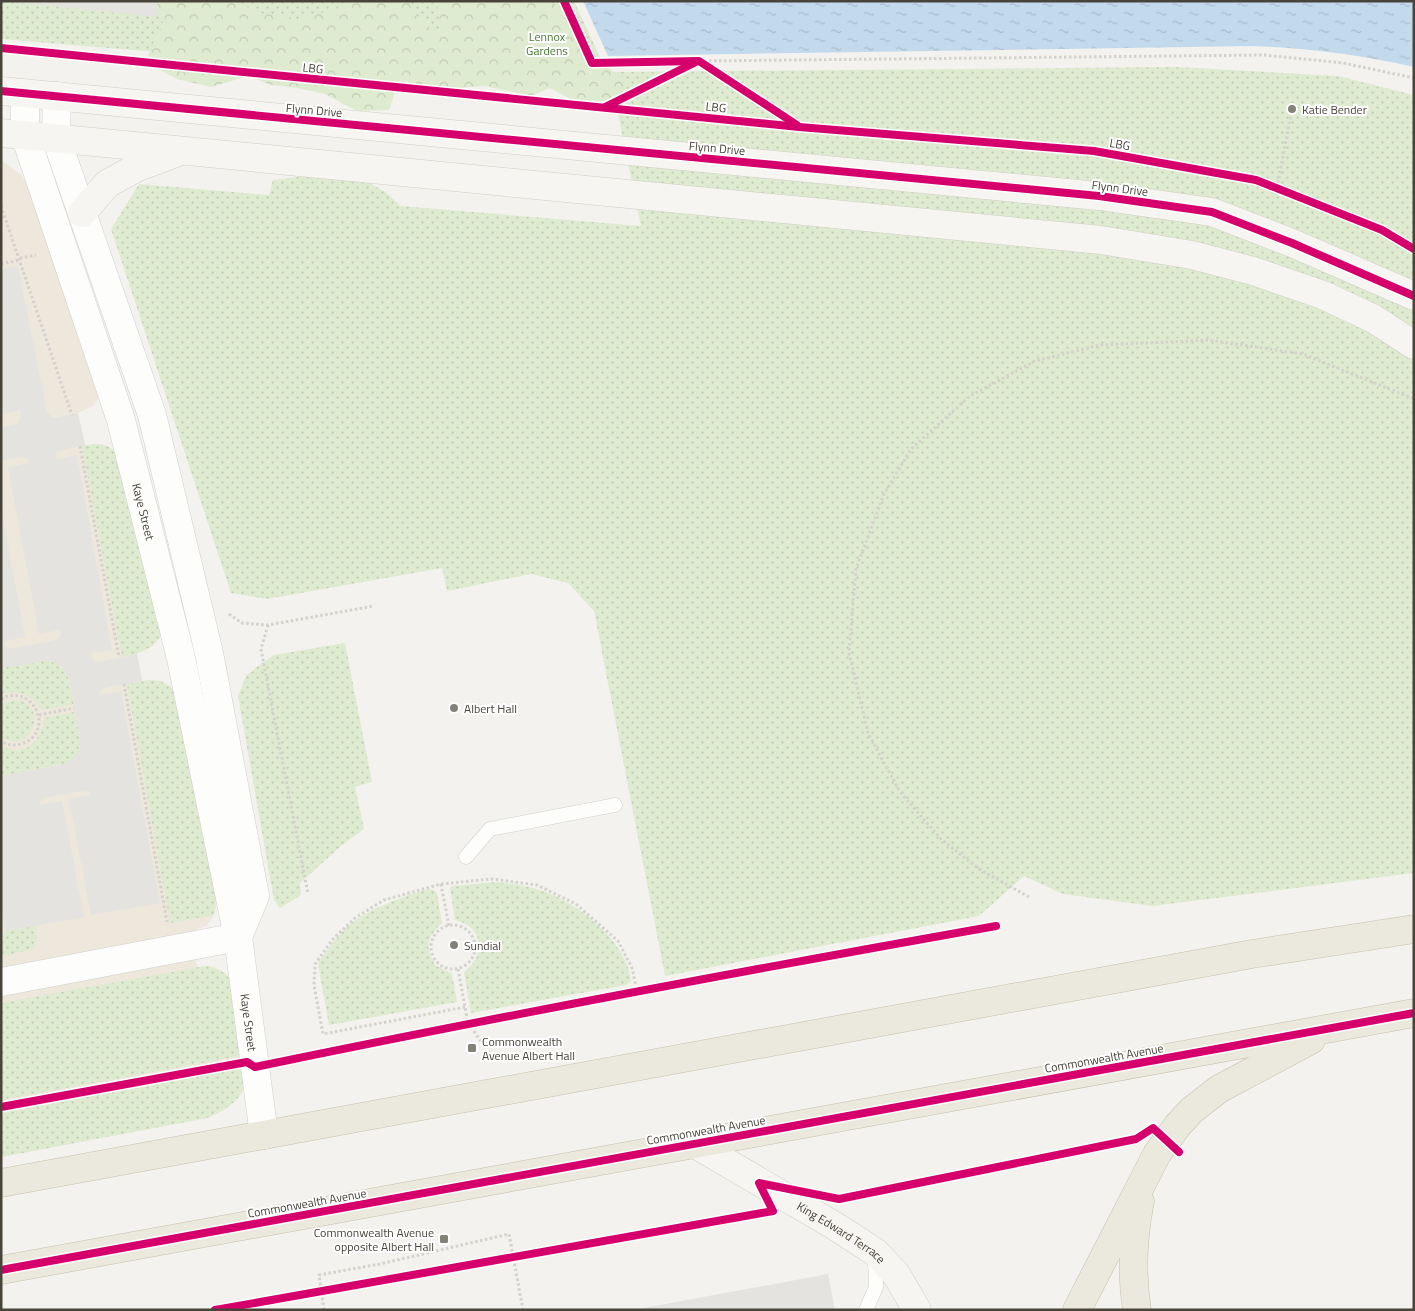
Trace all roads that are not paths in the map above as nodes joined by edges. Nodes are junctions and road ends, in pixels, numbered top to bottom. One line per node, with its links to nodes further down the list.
1 (13, 92): 2 (main road, Flynn Drive); 3 (street, Kaye Street)
2 (57, 96): 4 (street); 7 (main road, Flynn Drive)
3 (13, 134): 4 (main road); 12 (street, Kaye Street)
4 (56, 138): 5 (main road); 6 (street)
5 (184, 150): 6 (main road); 8 (main road)
6 (82, 213): 12 (street)
7 (1414, 296)
8 (1414, 345)
9 (614, 805): 10 (lane)
10 (466, 857)
11 (1414, 929): 16 (highway)
12 (238, 937): 13 (street); 16 (street, Kaye Street)
13 (1, 982)
14 (1414, 1013): 15 (highway, Commonwealth Avenue)
15 (1336, 1027): 17 (highway, Commonwealth Avenue); 18 (highway)
16 (264, 1135): 19 (highway)
17 (695, 1144): 20 (main road, King Edward Terrace); 21 (highway, Commonwealth Avenue)
18 (1143, 1180): 24 (highway); 25 (highway)
19 (1, 1183)
20 (875, 1252): 22 (lane); 23 (main road, King Edward Terrace)
21 (1, 1270)
22 (866, 1310)
23 (918, 1310)
24 (1077, 1310)
25 (1137, 1310)

